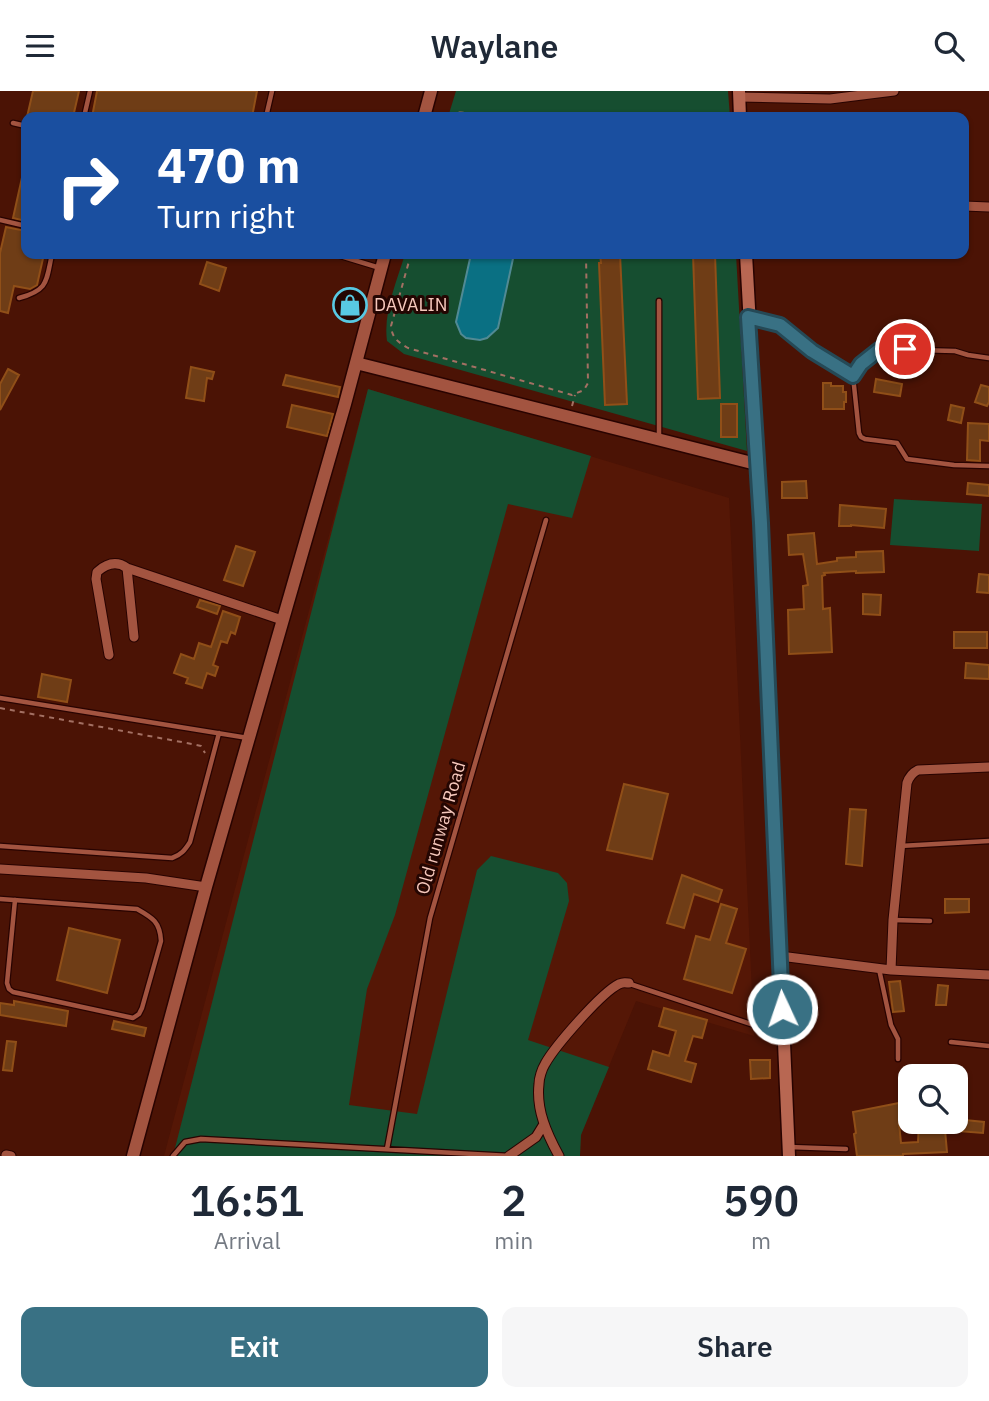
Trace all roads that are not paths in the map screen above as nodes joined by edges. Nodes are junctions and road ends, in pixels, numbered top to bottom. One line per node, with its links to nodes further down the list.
1 (89, 91): 6 (lane)
2 (272, 91): 7 (lane)
3 (431, 91): 8 (street)
4 (894, 91): 5 (street)
5 (739, 94): 9 (main road)
6 (85, 112)
7 (267, 112)
8 (425, 112)
9 (740, 112)
10 (13, 123): 11 (lane)
11 (21, 125)
12 (969, 206): 13 (street)
13 (989, 207)
14 (0, 220): 15 (lane)
15 (21, 225)
16 (51, 259): 21 (lane)
17 (351, 259): 20 (lane)
18 (384, 259): 20 (street)
19 (746, 259): 23 (main road)
20 (381, 268): 25 (street)
21 (19, 298)
22 (659, 301): 27 (lane)
23 (748, 317): 26 (lane); 28 (main road)
24 (989, 358): 26 (lane)
25 (356, 363): 27 (street); 32 (street)
26 (853, 376): 29 (lane)
27 (659, 440): 28 (street)
28 (756, 464): 48 (main road)
29 (989, 466)
30 (546, 520): 58 (lane, Old runway Road)
31 (127, 568): 32 (street); 33 (street); 34 (street)
32 (282, 620): 37 (street)
33 (134, 637)
34 (109, 655)
35 (0, 698): 36 (lane)
36 (219, 733): 37 (lane); 40 (lane)
37 (249, 739): 43 (street)
38 (989, 767): 41 (street)
39 (989, 841): 41 (lane)
40 (0, 846)
41 (900, 846): 46 (street)
42 (0, 869): 43 (street)
43 (206, 887): 61 (street)
44 (0, 899): 45 (lane)
45 (16, 900): 45 (lane)
46 (893, 920): 47 (lane); 50 (street)
47 (930, 921)
48 (780, 956): 49 (street); 53 (main road)
49 (878, 968): 50 (street); 56 (lane)
50 (891, 969): 51 (street)
51 (989, 975)
52 (629, 983): 53 (lane); 57 (street)
53 (784, 1035): 60 (main road)
54 (951, 1042): 55 (lane)
55 (989, 1046)
56 (898, 1059)
57 (544, 1124): 63 (street); 64 (street)
58 (387, 1149): 62 (lane); 63 (lane)
59 (846, 1149): 60 (lane)
60 (789, 1151)
61 (133, 1156)
62 (173, 1156)
63 (510, 1156)
64 (559, 1156)

